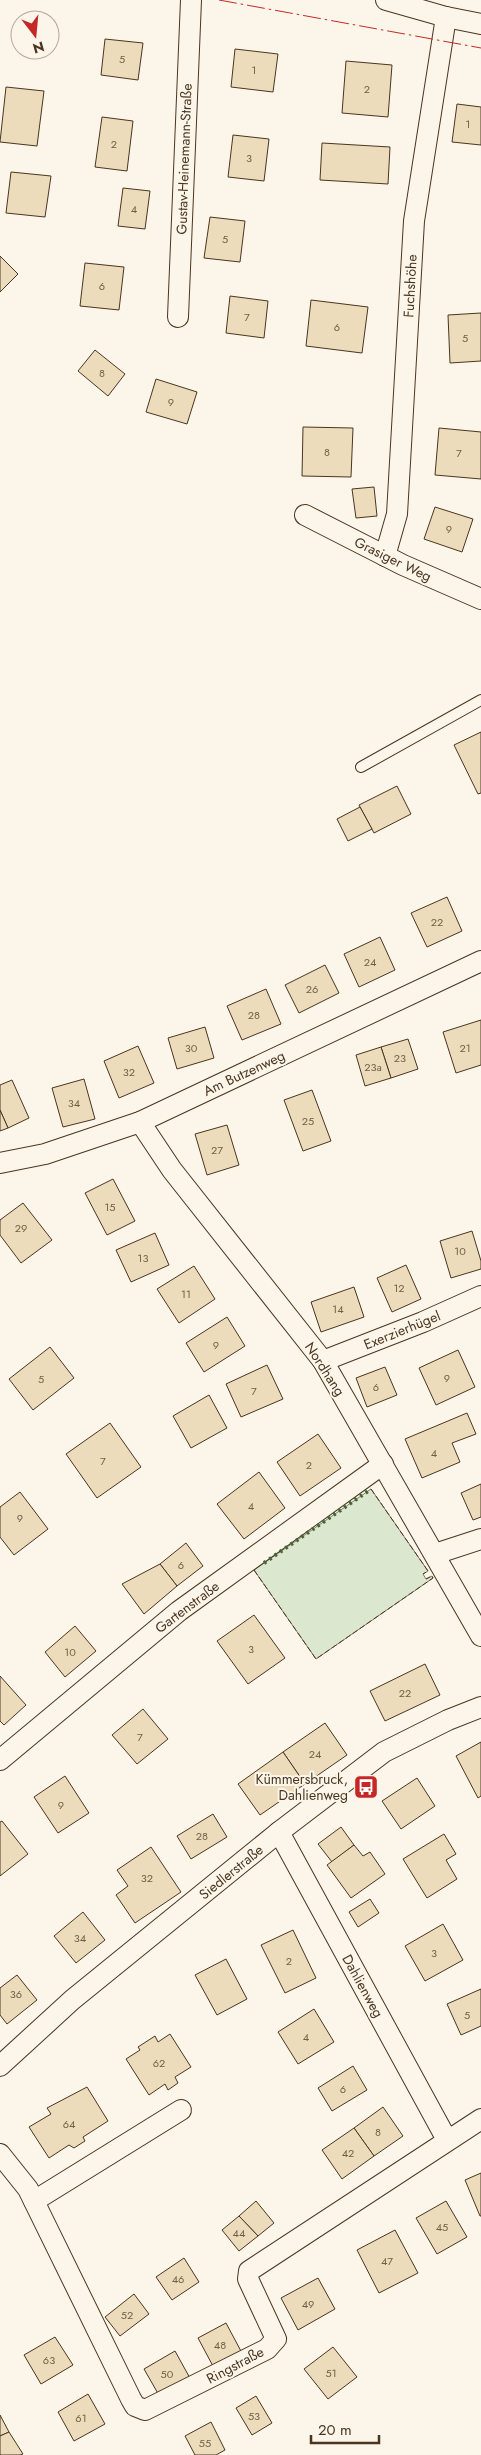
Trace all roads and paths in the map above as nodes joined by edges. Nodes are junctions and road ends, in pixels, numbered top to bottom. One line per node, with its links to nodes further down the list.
1 (191, 0): 5 (street, Gustav-Heinemann-Straße)
2 (386, 0): 3 (street)
3 (446, 17): 4 (street); 7 (street, Fuchshöhe)
4 (481, 24)
5 (178, 317)
6 (305, 515): 7 (street, Grasiger Weg)
7 (385, 556): 8 (street, Grasiger Weg)
8 (481, 600)
9 (481, 700): 10 (lane)
10 (360, 767)
11 (481, 961): 12 (street, Am Butzenweg)
12 (140, 1122): 13 (street, Am Butzenweg); 15 (street, Nordhang)
13 (0, 1163)
14 (481, 1296): 15 (street, Exerzierhügel)
15 (323, 1361): 16 (street, Nordhang)
16 (383, 1464): 18 (street, Nordhang); 21 (street, Gartenstraße)
17 (481, 1539): 18 (street)
18 (436, 1554): 19 (street, Nordhang)
19 (481, 1636)
20 (481, 1708): 22 (street, Siedlerstraße)
21 (0, 1760)
22 (279, 1832): 23 (street, Siedlerstraße); 26 (street, Dahlienweg)
23 (0, 2066)
24 (181, 2110): 28 (street)
25 (481, 2119): 26 (street, Ringstraße)
26 (447, 2140): 28 (street, Ringstraße)
27 (0, 2154): 28 (street, Ringstraße)
28 (34, 2201)

